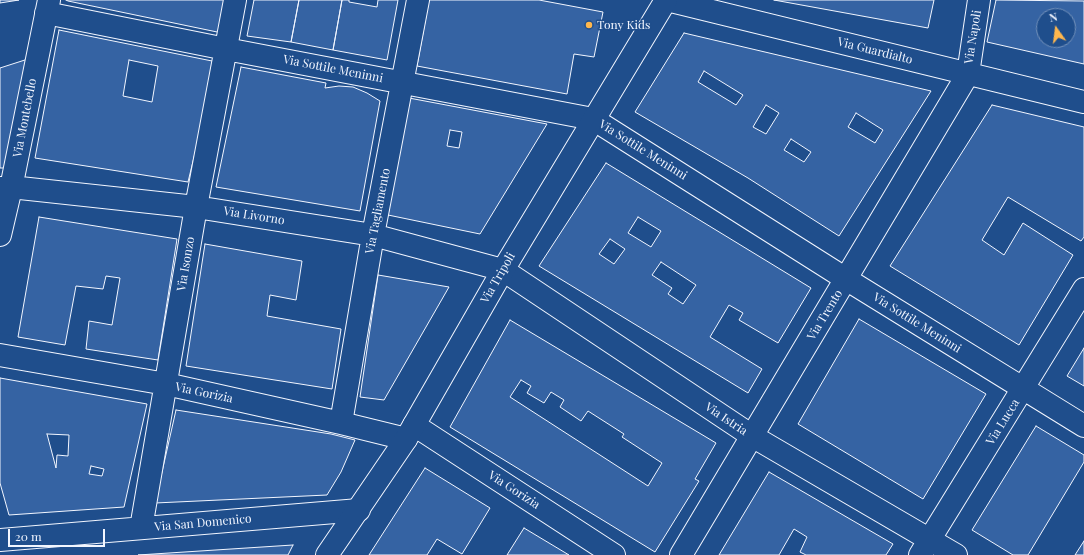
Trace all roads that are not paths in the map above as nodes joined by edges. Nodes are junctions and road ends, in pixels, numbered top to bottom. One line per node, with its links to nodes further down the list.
1 (236, 0): 6 (street, Via Isonzo)
2 (418, 0): 8 (street, Via Tagliamento)
3 (667, 0): 7 (street, Via Guardialto); 10 (street, Via Tripoli)
4 (979, 0): 7 (street, Via Napoli)
5 (47, 7): 6 (street, Via Sottile Meninni); 11 (street, Via Montebello)
6 (226, 49): 8 (street, Via Sottile Meninni); 12 (street, Via Isonzo)
7 (968, 74): 9 (street, Via Guardialto); 16 (street, Via Trento)
8 (402, 82): 10 (street, Via Sottile Meninni); 14 (street, Via Tagliamento)
9 (1084, 102)
10 (594, 119): 15 (street, Via Tripoli); 16 (street, Via Sottile Meninni)
11 (5, 188): 12 (street, Via Livorno); 13 (street, Via Montebello)
12 (196, 207): 14 (street, Via Livorno); 19 (street, Via Isonzo)
13 (0, 235)
14 (373, 235): 15 (street, Via Livorno); 21 (street, Via Tagliamento)
15 (503, 270): 23 (street, Via Tripoli); 24 (street, Via Istria)
16 (846, 279): 20 (street, Via Sottile Meninni); 24 (street, Via Trento)
17 (1084, 289): 20 (street, Via Lucca)
18 (0, 355): 19 (street, Via Gorizia)
19 (166, 384): 21 (street, Via Gorizia); 26 (street, Via Isonzo)
20 (1024, 389): 22 (street, Via Sottile Meninni); 28 (street, Via Lucca)
21 (341, 423): 23 (street, Via Gorizia)
22 (1084, 426)
23 (410, 432): 25 (street, Via Tripoli); 30 (street, Via Gorizia)
24 (752, 436): 28 (street, Via Istria); 31 (street, Via Trento)
25 (359, 510): 26 (street, Via San Domenico); 29 (street, Via Tripoli)
26 (140, 528): 27 (street, Via San Domenico)
27 (0, 540)
28 (925, 547): 32 (street, Via Istria)
29 (327, 555)
30 (614, 555)
31 (681, 555)
32 (956, 555)

